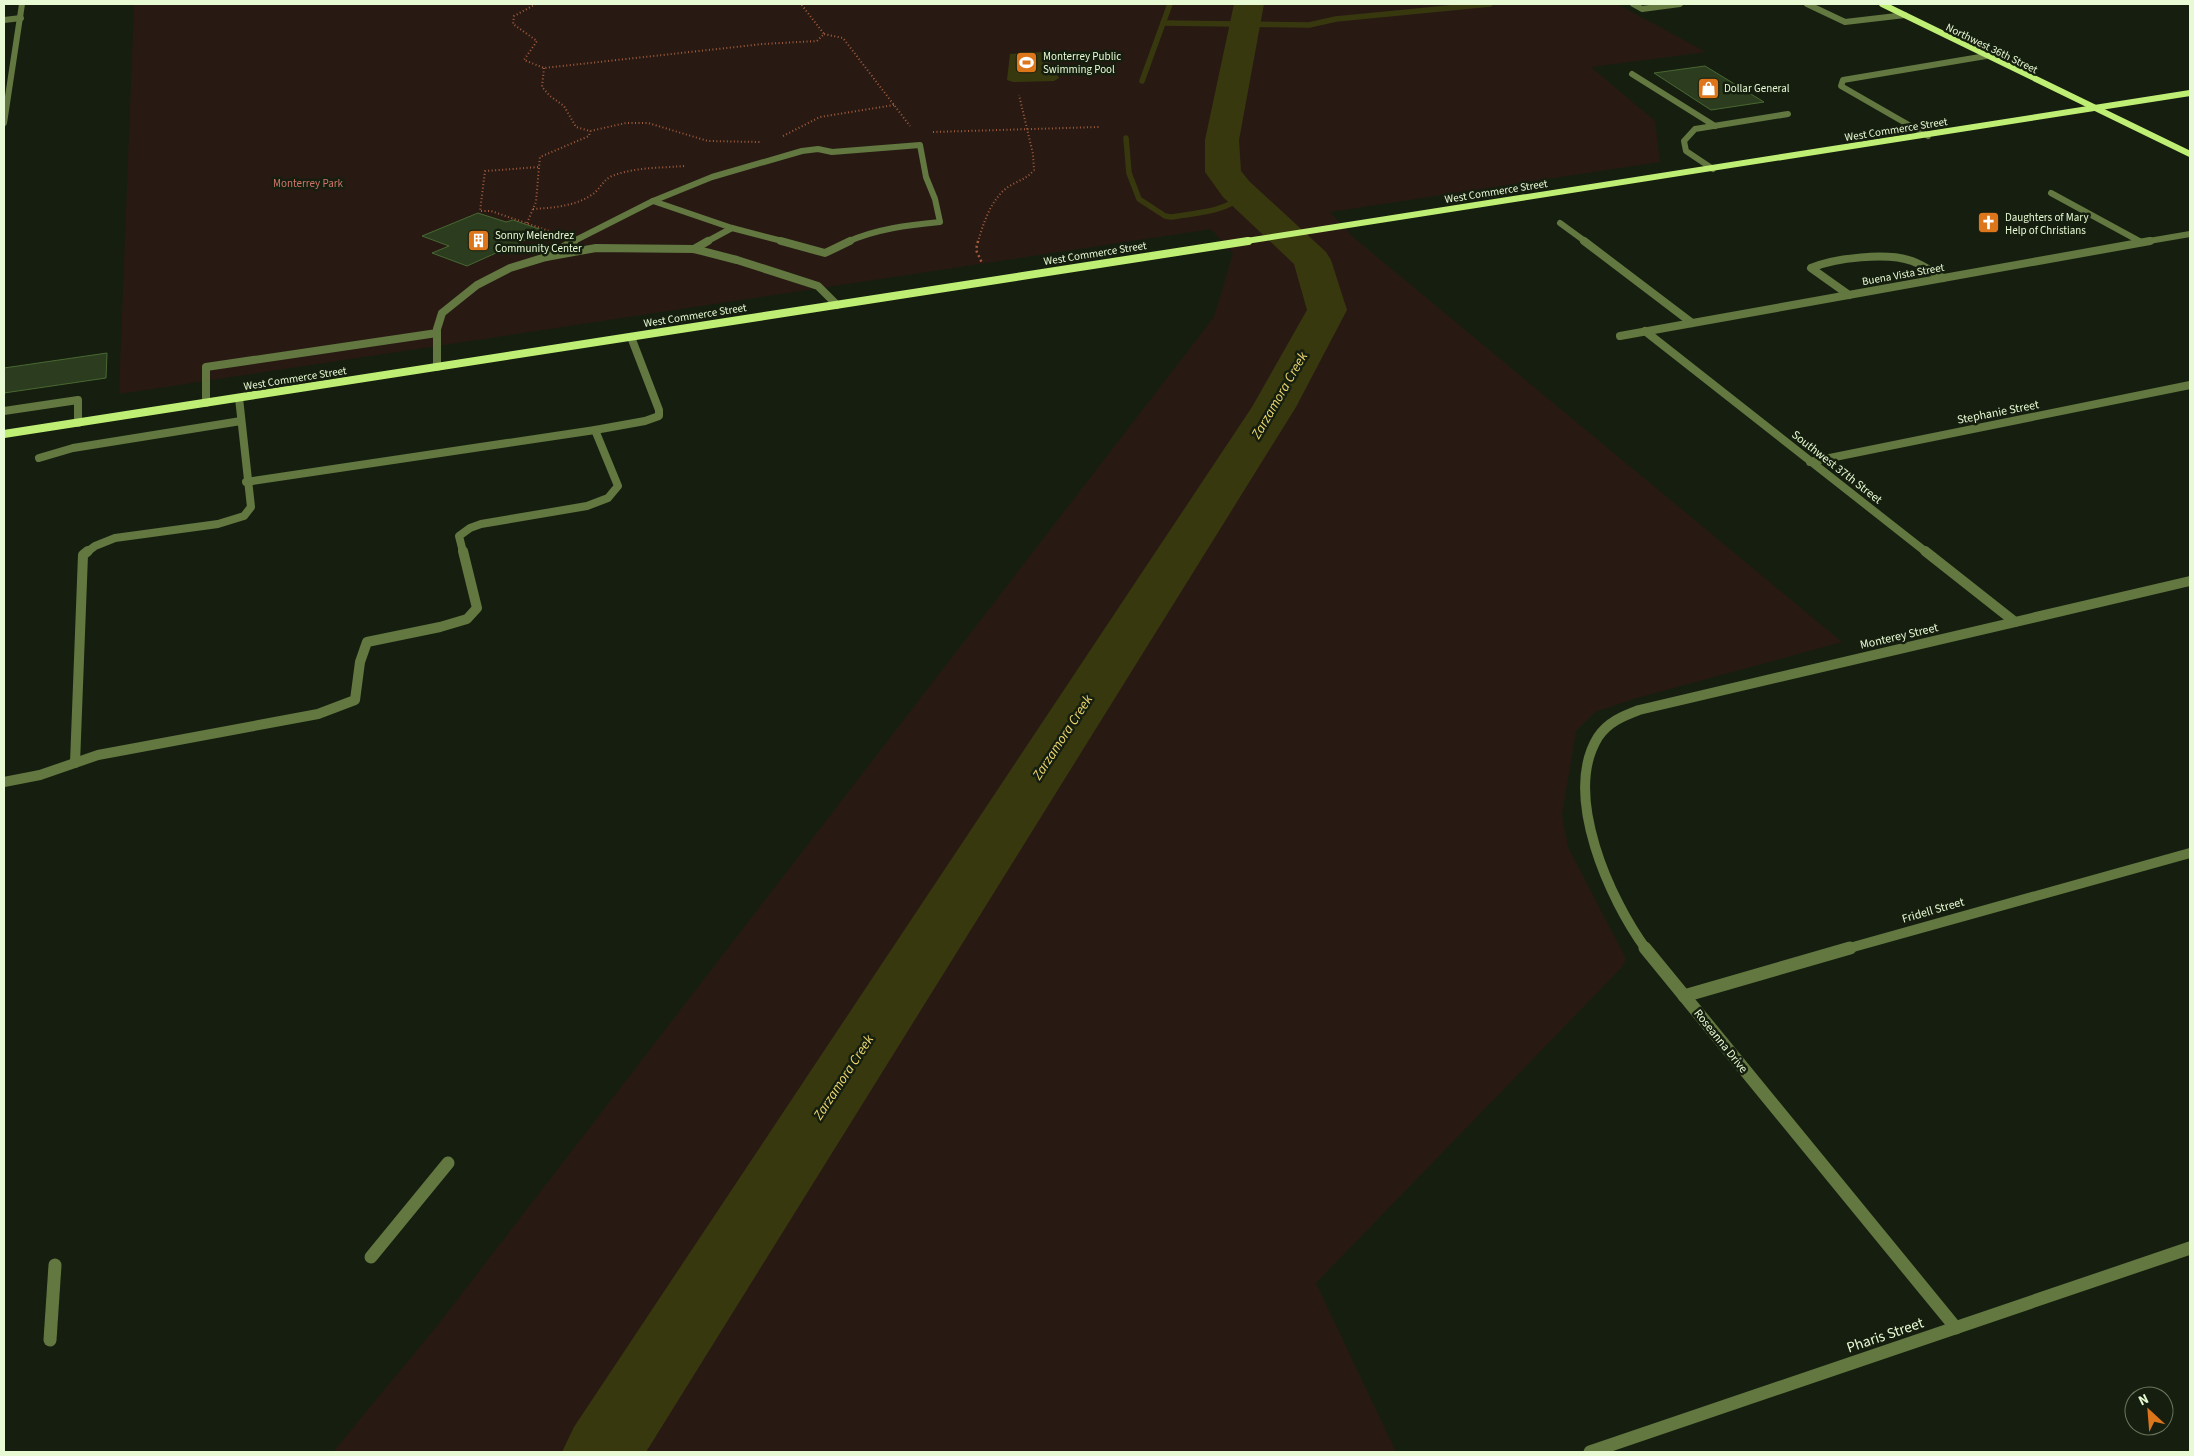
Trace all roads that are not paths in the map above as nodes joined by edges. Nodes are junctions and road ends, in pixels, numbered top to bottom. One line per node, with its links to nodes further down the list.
1 (22, 4): 7 (street)
2 (1633, 4): 3 (street)
3 (1680, 4)
4 (1807, 4): 6 (street)
5 (1882, 4): 6 (main road, Northwest 36th Street)
6 (1905, 15): 9 (main road, Northwest 36th Street)
7 (21, 18): 8 (street); 11 (street)
8 (4, 20)
9 (1986, 56): 13 (main road, Northwest 36th Street); 17 (street)
10 (1632, 74): 16 (street)
11 (6, 93): 15 (street)
12 (2190, 93): 13 (main road, West Commerce Street)
13 (2094, 108): 17 (main road, West Commerce Street); 18 (main road, Northwest 36th Street)
14 (1788, 114): 16 (street)
15 (4, 123)
16 (1715, 126): 19 (street)
17 (1928, 136): 19 (main road, West Commerce Street)
18 (2190, 154)
19 (1713, 169): 30 (main road, West Commerce Street)
20 (2051, 193): 25 (street)
21 (652, 201): 23 (street); 23 (street); 27 (street)
22 (1560, 224): 31 (street)
23 (732, 228): 26 (street)
24 (2190, 234): 25 (street, Buena Vista Street)
25 (2141, 242): 28 (street, Buena Vista Street)
26 (694, 249): 27 (street); 30 (street)
27 (546, 257): 33 (street)
28 (1943, 278): 29 (street, Buena Vista Street); 29 (street)
29 (1849, 295): 31 (street, Buena Vista Street)
30 (837, 305): 35 (main road, West Commerce Street)
31 (1692, 323): 32 (street, Buena Vista Street)
32 (1645, 331): 34 (street, Buena Vista Street); 46 (street, Southwest 37th Street)
33 (437, 332): 36 (street); 39 (street)
34 (1620, 336)
35 (631, 337): 36 (main road, West Commerce Street); 43 (street)
36 (437, 367): 38 (main road, West Commerce Street)
37 (2190, 385): 46 (street, Stephanie Street)
38 (238, 398): 39 (main road, West Commerce Street); 41 (street)
39 (206, 403): 42 (main road, West Commerce Street)
40 (4, 412): 42 (street)
41 (241, 421): 45 (street); 47 (street)
42 (78, 423): 44 (main road, West Commerce Street)
43 (595, 430): 47 (street); 51 (street)
44 (4, 434)
45 (39, 458)
46 (1810, 462): 49 (street, Southwest 37th Street)
47 (246, 482): 51 (street)
48 (2190, 581): 49 (street, Monterey Street)
49 (2014, 622): 50 (street, Monterey Street)
50 (1615, 719): 54 (street, Roseanna Drive)
51 (75, 763): 52 (street)
52 (4, 782)
53 (2190, 853): 54 (street, Fridell Street)
54 (1684, 996): 59 (street, Roseanna Drive)
55 (448, 1163): 57 (street)
56 (2190, 1248): 59 (street, Pharis Street)
57 (371, 1256)
58 (54, 1265): 60 (street)
59 (1956, 1328): 61 (street, Pharis Street)
60 (50, 1340)
61 (1590, 1452)

